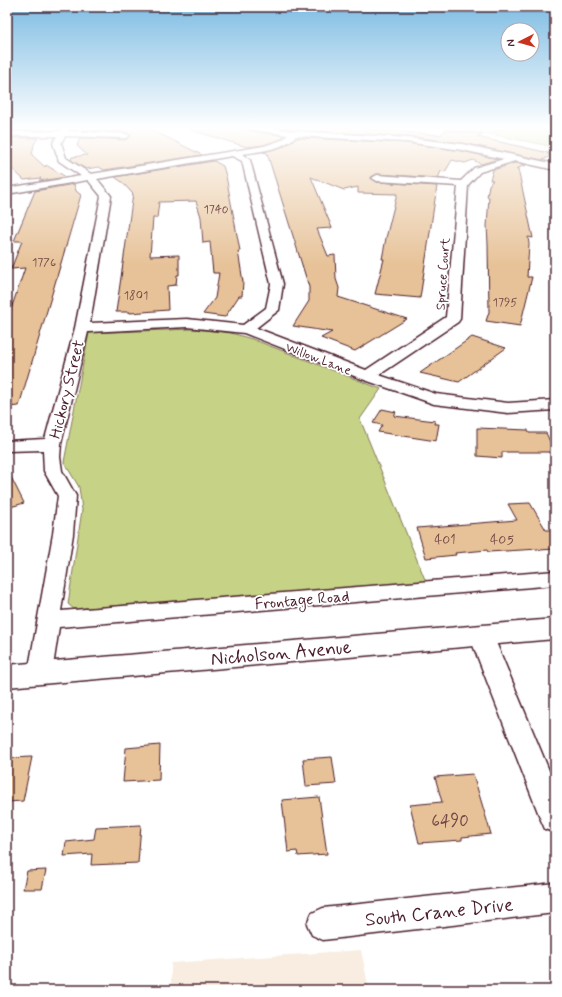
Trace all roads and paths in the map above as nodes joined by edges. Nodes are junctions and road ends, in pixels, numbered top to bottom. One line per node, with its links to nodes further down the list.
1 (83, 174): 5 (street, Hickory Street)
2 (117, 174): 5 (street)
3 (249, 174): 10 (street)
4 (474, 174): 7 (street)
5 (90, 178): 8 (street); 9 (street, Hickory Street)
6 (377, 178): 7 (street)
7 (463, 184): 11 (street, Spruce Court)
8 (7, 191)
9 (82, 328): 10 (street, Willow Lane); 13 (street, Hickory Street)
10 (246, 329): 11 (street, Willow Lane)
11 (367, 376): 12 (street, Willow Lane)
12 (555, 405)
13 (52, 444): 14 (street); 16 (street, Hickory Street)
14 (7, 446)
15 (555, 578): 16 (street, Frontage Road)
16 (49, 620): 19 (street, Hickory Street)
17 (555, 629): 18 (main road, Nicholson Avenue)
18 (481, 635): 19 (main road, Nicholson Avenue); 21 (street)
19 (40, 673): 20 (main road, Nicholson Avenue)
20 (7, 676)
21 (555, 820)
22 (555, 898): 23 (street, South Crane Drive)
23 (323, 924)

